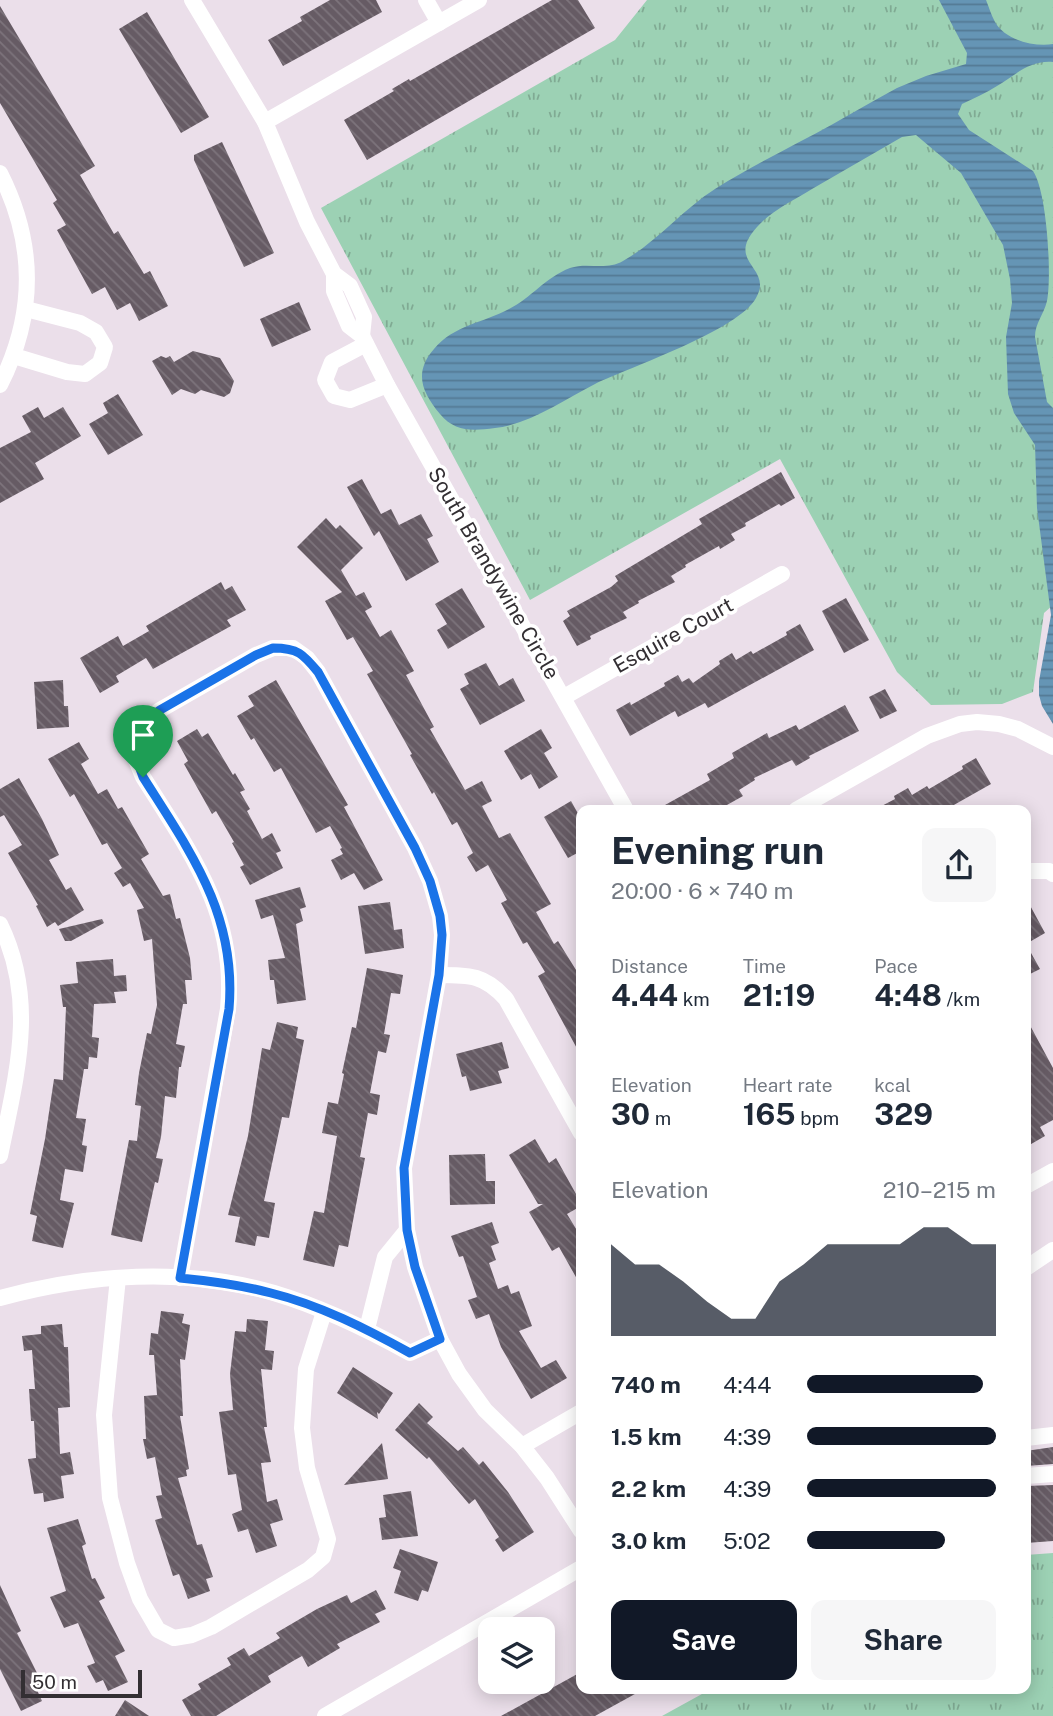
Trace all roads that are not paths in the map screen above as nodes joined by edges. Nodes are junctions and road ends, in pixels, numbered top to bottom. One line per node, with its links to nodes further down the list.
1 (192, 0): 5 (street, South Brandywine Circle)
2 (426, 0): 4 (street)
3 (479, 0): 4 (street)
4 (439, 23): 5 (street)
5 (265, 122): 8 (street, South Brandywine Circle)
6 (0, 173): 7 (street)
7 (26, 309): 9 (street); 9 (street)
8 (364, 340): 11 (street, South Brandywine Circle); 11 (street)
9 (14, 356): 10 (street)
10 (0, 384)
11 (387, 385): 13 (street, South Brandywine Circle)
12 (782, 574): 13 (street, Esquire Court)
13 (564, 697): 15 (street, South Brandywine Circle)
14 (1053, 747): 16 (street)
15 (623, 805)
16 (805, 805)
17 (1031, 871): 18 (street)
18 (1053, 874)
19 (0, 924): 22 (street)
20 (439, 975): 21 (street); 25 (street); 29 (street)
21 (576, 1124)
22 (0, 1156)
23 (1053, 1171): 24 (street)
24 (1031, 1183)
25 (407, 1230): 32 (street); 33 (street)
26 (1053, 1250): 27 (street)
27 (1031, 1265)
28 (118, 1278): 29 (street); 30 (street); 31 (street)
29 (180, 1278): 31 (street)
30 (0, 1298)
31 (324, 1312): 32 (street)
32 (367, 1329): 33 (street)
33 (440, 1339): 37 (street)
34 (576, 1415): 37 (street)
35 (1053, 1435): 36 (street)
36 (1031, 1437)
37 (522, 1446): 40 (street)
38 (1053, 1474): 39 (street)
39 (1031, 1476)
40 (576, 1523)
41 (576, 1572): 42 (street)
42 (325, 1716)

